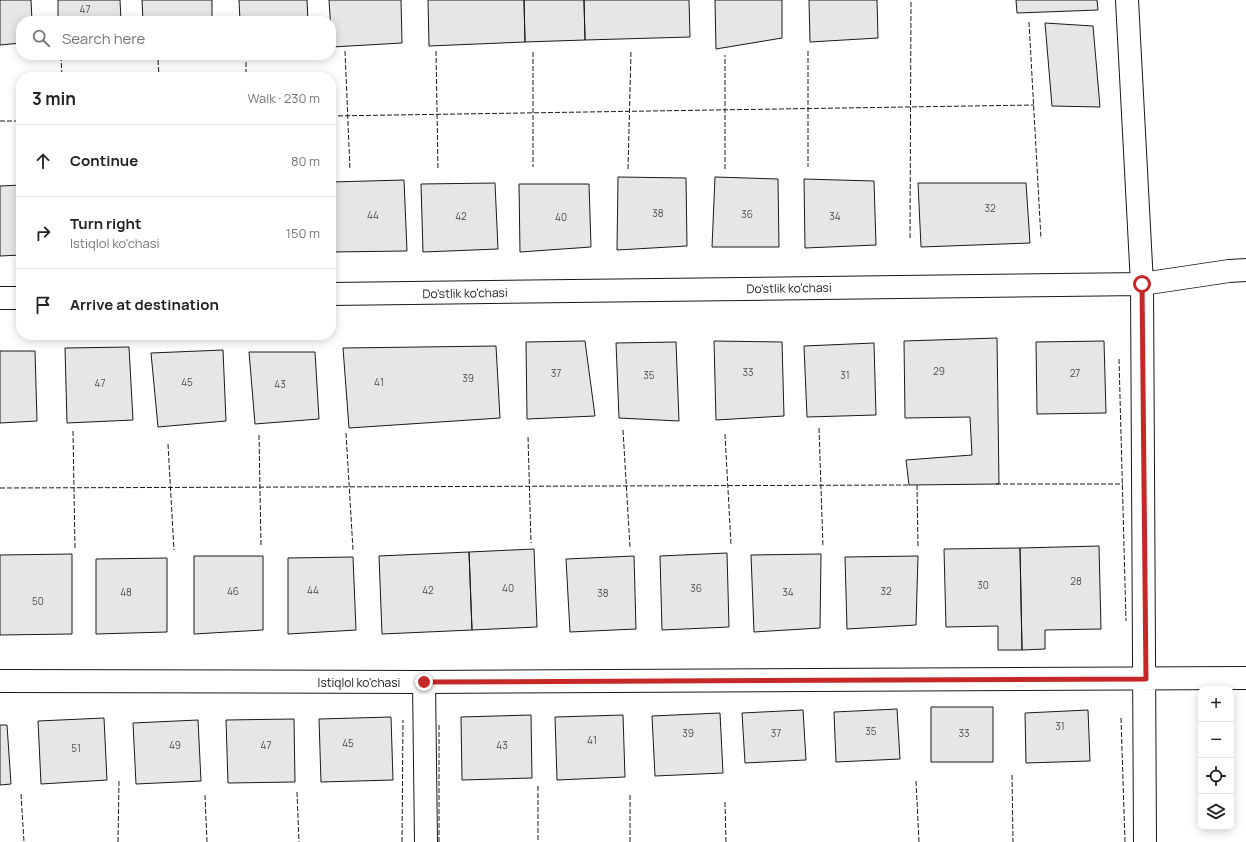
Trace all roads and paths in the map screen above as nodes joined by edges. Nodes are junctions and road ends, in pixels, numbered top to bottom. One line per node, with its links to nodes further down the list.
1 (1126, 0): 3 (street)
2 (1246, 270): 3 (street, Do'stlik ko'chasi)
3 (1142, 284): 4 (street, Do'stlik ko'chasi); 8 (street)
4 (336, 294)
5 (0, 298): 6 (street)
6 (16, 298)
7 (1246, 678): 8 (street, Istiqlol ko'chasi)
8 (1146, 679): 10 (street, Istiqlol ko'chasi); 12 (street)
9 (0, 681): 10 (street, Istiqlol ko'chasi)
10 (424, 682): 11 (street)
11 (426, 842)
12 (1145, 842)

